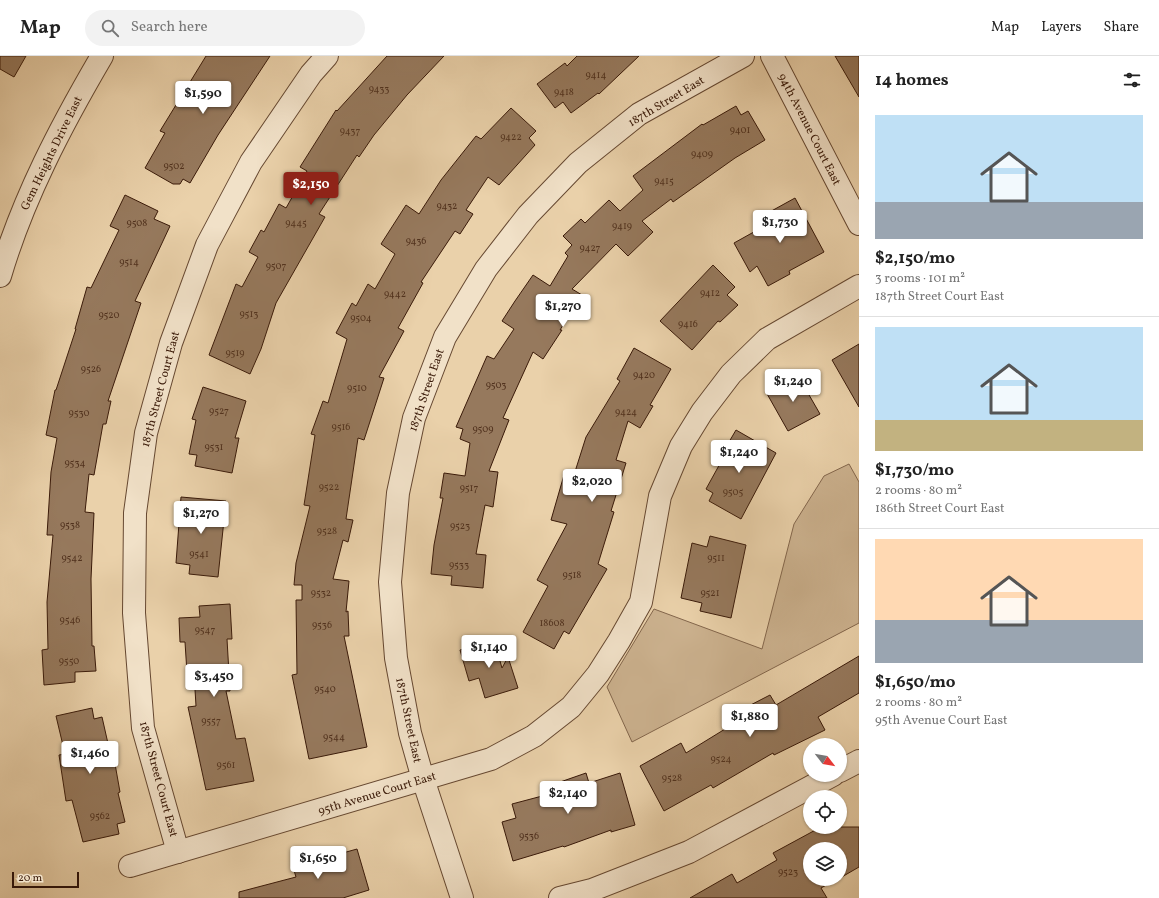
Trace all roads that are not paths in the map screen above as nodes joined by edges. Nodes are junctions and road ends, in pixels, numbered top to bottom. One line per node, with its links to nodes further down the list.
1 (102, 56): 6 (street, Gem Heights Drive East)
2 (327, 56): 12 (street, 187th Street Court East)
3 (743, 56): 10 (street, 187th Street East)
4 (772, 56): 5 (street, 94th Avenue Court East)
5 (859, 224)
6 (0, 276)
7 (859, 286): 10 (street, 95th Avenue Court East)
8 (859, 761): 9 (street)
9 (847, 767)
10 (423, 779): 12 (street, 95th Avenue Court East); 15 (street, 187th Street East)
11 (820, 782): 14 (street)
12 (178, 852): 13 (street, 95th Avenue Court East)
13 (130, 866)
14 (593, 894): 16 (street)
15 (462, 898)
16 (560, 898)

